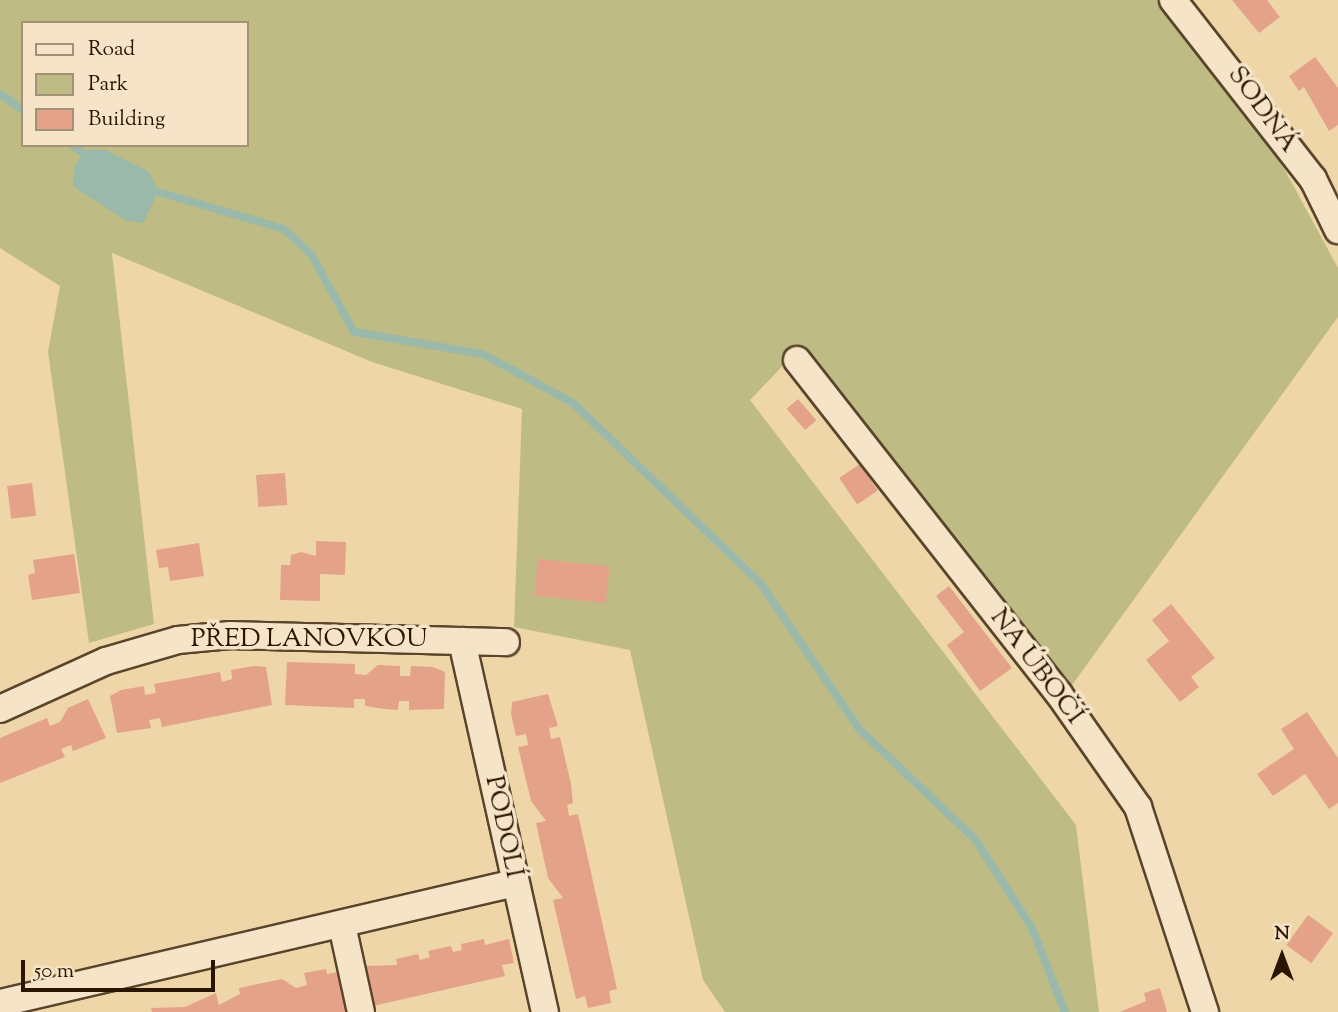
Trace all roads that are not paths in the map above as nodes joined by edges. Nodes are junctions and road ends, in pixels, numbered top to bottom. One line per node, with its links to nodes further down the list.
1 (1173, 0): 2 (street, SODNÁ)
2 (1337, 224)
3 (797, 360): 13 (street, NA ÚBOČÍ)
4 (462, 641): 5 (street, PŘED LANOVKOU); 6 (street, PŘED LANOVKOU); 7 (street, PODOLÍ)
5 (506, 642)
6 (0, 709)
7 (515, 883): 8 (street); 12 (street, PODOLÍ)
8 (342, 925): 9 (street); 11 (street)
9 (0, 1002): 10 (street)
10 (2, 1012)
11 (361, 1012)
12 (545, 1012)
13 (1205, 1012)

